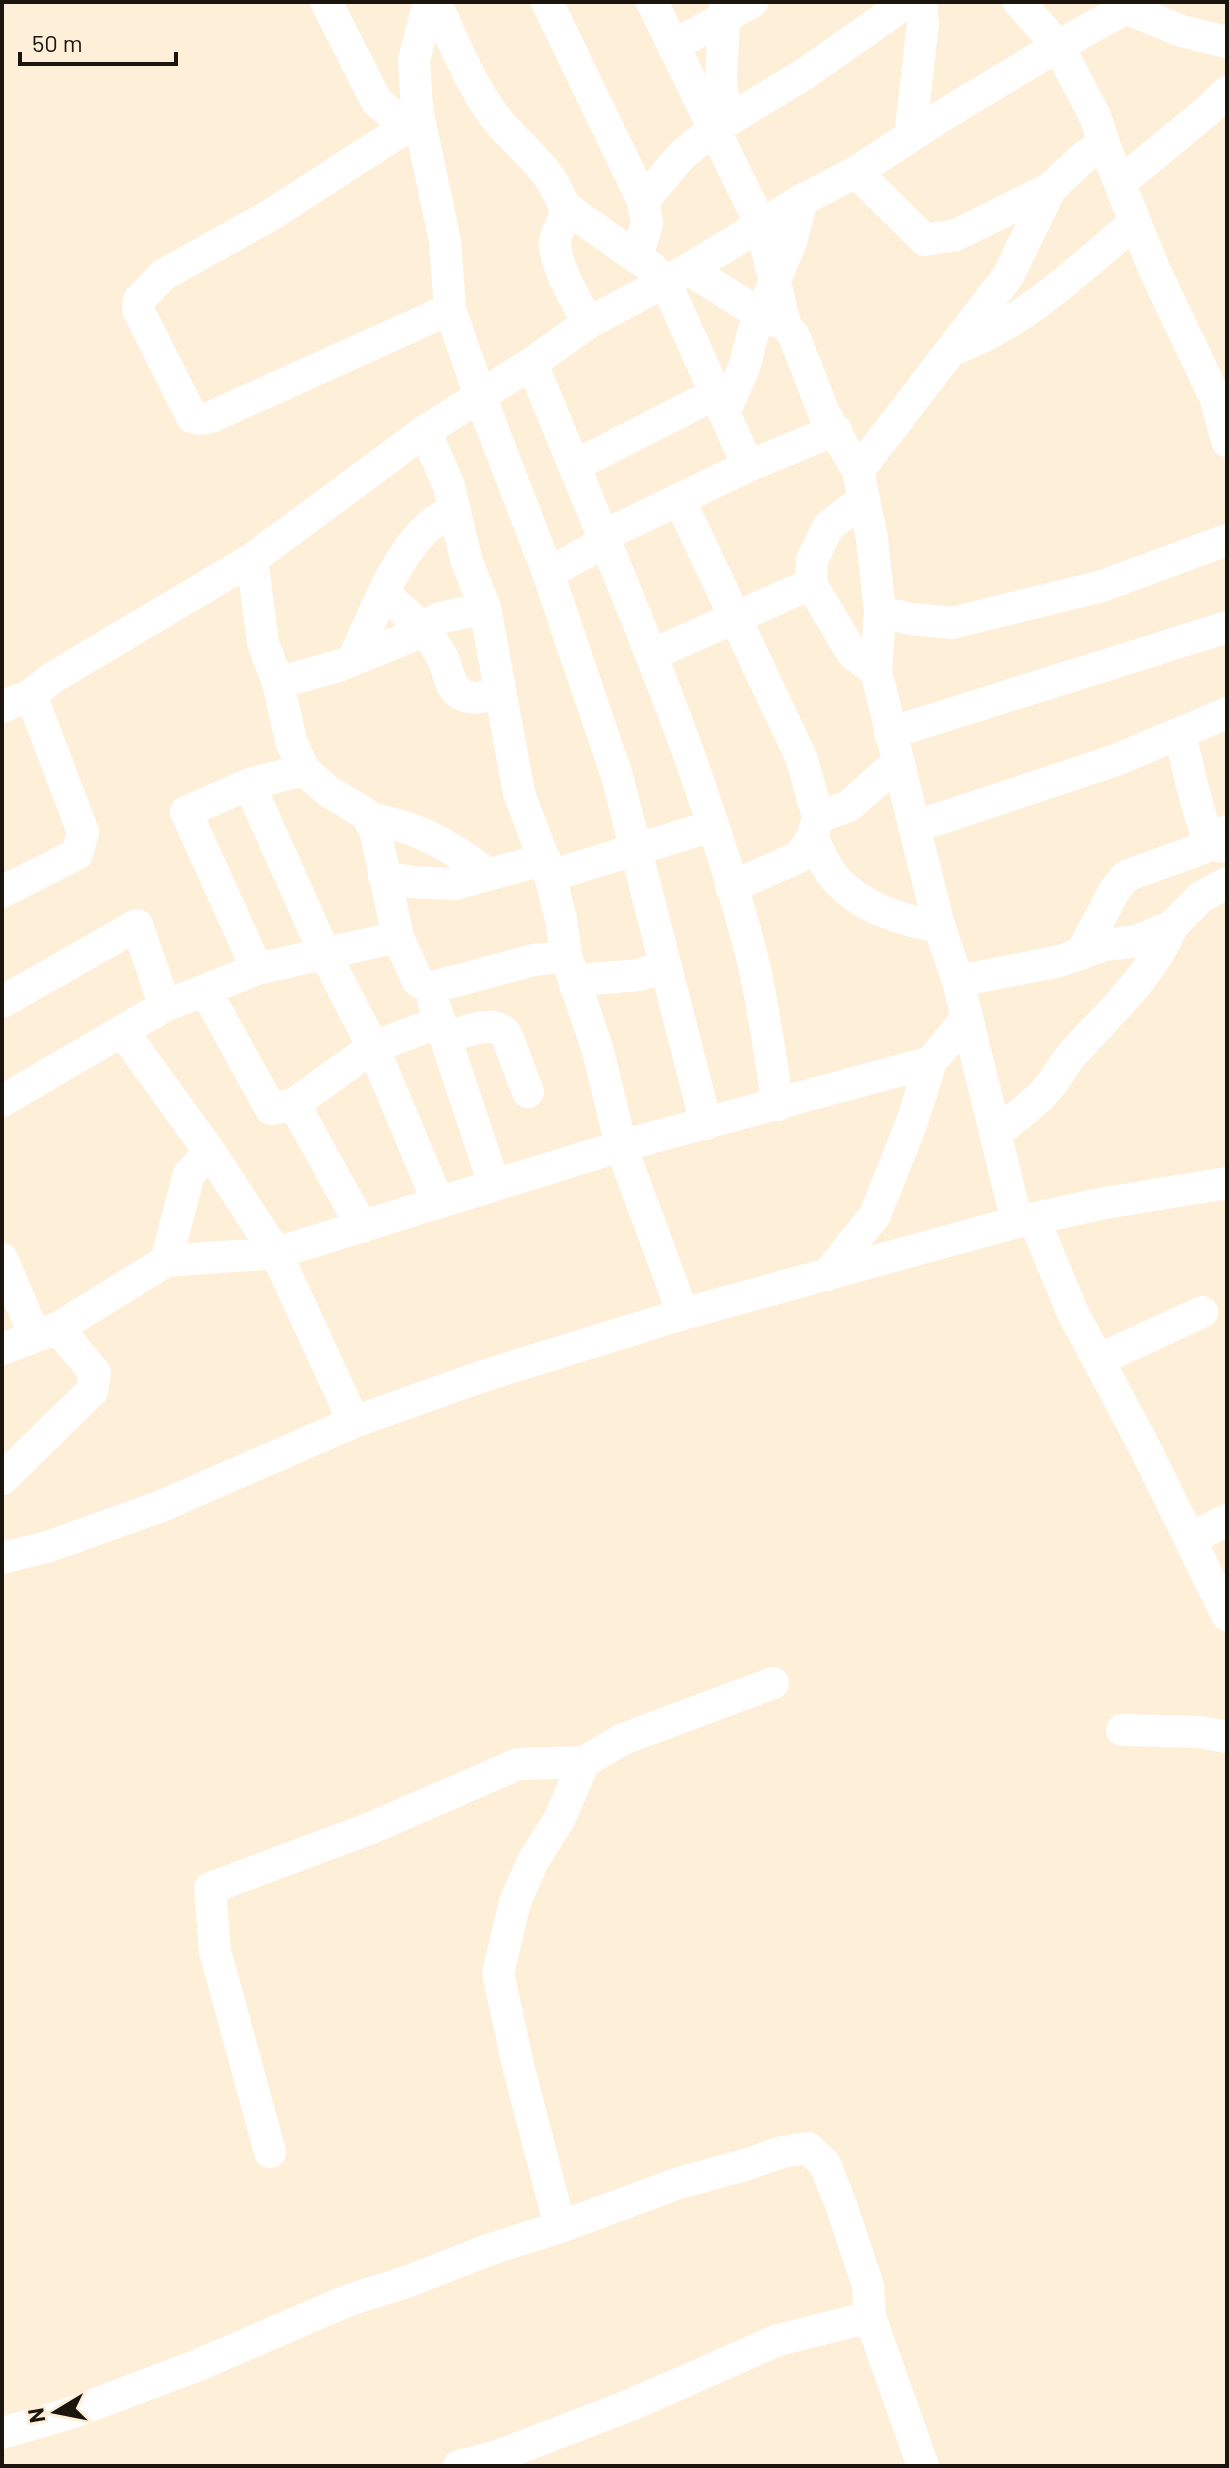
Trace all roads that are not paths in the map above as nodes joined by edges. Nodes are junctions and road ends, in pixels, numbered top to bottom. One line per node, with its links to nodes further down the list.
1 (326, 2): 16 (street)
2 (429, 2): 16 (street)
3 (435, 2): 25 (street)
4 (547, 2): 24 (street)
5 (652, 2): 13 (street)
6 (752, 2): 11 (street)
7 (907, 2): 17 (street)
8 (921, 2): 18 (street)
9 (1019, 2): 14 (street)
10 (1131, 5): 12 (street); 14 (street)
11 (724, 10): 13 (street); 17 (street)
12 (1227, 42)
13 (673, 46): 17 (street)
14 (1058, 46): 18 (street); 19 (street)
15 (1227, 92): 21 (street)
16 (413, 123): 33 (street); 33 (street)
17 (719, 125): 24 (street); 28 (street)
18 (910, 137): 20 (street)
19 (1104, 144): 21 (street); 22 (street)
20 (856, 172): 23 (street); 26 (street)
21 (1120, 183): 27 (street)
22 (1051, 188): 26 (street); 29 (street)
23 (802, 200): 28 (street); 32 (street)
24 (643, 201): 30 (street)
25 (565, 207): 30 (street); 35 (street)
26 (989, 220): 29 (street)
27 (1135, 222): 37 (street); 44 (street)
28 (761, 225): 31 (street); 32 (street)
29 (1030, 230): 37 (street)
30 (637, 258): 31 (street)
31 (677, 275): 34 (street); 35 (street); 36 (street)
32 (775, 283): 34 (street)
33 (450, 309): 40 (street)
34 (773, 320): 38 (street); 42 (street)
35 (588, 323): 39 (street)
36 (692, 343): 38 (street); 41 (street)
37 (950, 350): 47 (street)
38 (749, 351): 41 (street)
39 (532, 363): 40 (street); 45 (street)
40 (480, 396): 43 (street); 54 (street)
41 (720, 403): 45 (street); 46 (street)
42 (836, 430): 46 (street); 47 (street)
43 (425, 431): 50 (street); 53 (street)
44 (1227, 441)
45 (574, 466): 51 (street)
46 (748, 466): 48 (street)
47 (858, 471): 49 (street)
48 (679, 499): 51 (street); 59 (street)
49 (865, 503): 55 (street); 58 (street)
50 (455, 510): 56 (street); 57 (street)
51 (604, 539): 54 (street); 62 (street)
52 (1227, 540): 58 (street)
53 (252, 559): 65 (street); 67 (street)
54 (548, 573): 78 (street)
55 (811, 584): 59 (street); 64 (street)
56 (384, 595): 61 (street); 63 (street)
57 (485, 608): 61 (street); 66 (street)
58 (880, 612): 64 (street)
59 (735, 618): 62 (street); 76 (street)
60 (1227, 627): 70 (street)
61 (421, 629): 63 (street); 66 (street)
62 (651, 655): 74 (street)
63 (353, 660): 65 (street)
64 (876, 671): 70 (street)
65 (278, 683): 71 (street)
66 (500, 692): 79 (street)
67 (16, 701): 84 (street)
68 (1227, 713): 69 (street)
69 (1180, 733): 75 (street); 77 (street)
70 (893, 748): 75 (street); 76 (street)
71 (304, 770): 72 (street); 73 (street)
72 (249, 784): 89 (street); 92 (street)
73 (369, 819): 80 (street); 81 (street)
74 (712, 826): 78 (street); 83 (street)
75 (914, 827): 86 (street)
76 (815, 828): 83 (street); 86 (street)
77 (1222, 840): 88 (street)
78 (636, 849): 79 (street); 91 (street)
79 (547, 868): 80 (street); 90 (street)
80 (487, 874): 81 (street)
81 (384, 877): 87 (street)
82 (1227, 883): 85 (street)
83 (731, 887): 107 (street)
84 (2, 892)
85 (1172, 926): 88 (street); 109 (street)
86 (940, 927): 93 (street)
87 (398, 937): 89 (street); 95 (street)
88 (1083, 950): 93 (street)
89 (325, 954): 92 (street); 102 (street)
90 (566, 956): 94 (street); 95 (street)
91 (666, 966): 94 (street); 108 (street)
92 (257, 969): 96 (street)
93 (958, 981): 99 (street)
94 (575, 986): 110 (street)
95 (429, 988): 100 (street)
96 (205, 990): 98 (street); 106 (street)
97 (2, 1002): 98 (street)
98 (165, 1006): 101 (street)
99 (966, 1019): 103 (street); 109 (street)
100 (443, 1030): 102 (street); 104 (street); 113 (street)
101 (123, 1032): 105 (street); 111 (street)
102 (373, 1047): 106 (street); 114 (street)
103 (931, 1062): 107 (street); 120 (street)
104 (528, 1092)
105 (2, 1101)
106 (294, 1104): 116 (street)
107 (778, 1105): 108 (street)
108 (706, 1124): 110 (street)
109 (995, 1134): 115 (street)
110 (621, 1146): 113 (street); 122 (street)
111 (210, 1152): 117 (street); 119 (street)
112 (1227, 1183): 115 (street)
113 (494, 1184): 114 (street)
114 (438, 1202): 116 (street)
115 (1025, 1220): 120 (street); 125 (street)
116 (362, 1227): 117 (street)
117 (276, 1253): 119 (street); 126 (street)
118 (2, 1259): 123 (street)
119 (166, 1261): 123 (street)
120 (827, 1275): 122 (street)
121 (1202, 1312): 125 (street)
122 (683, 1314): 126 (street)
123 (46, 1332): 124 (street); 127 (street)
124 (2, 1349)
125 (1098, 1360): 129 (street)
126 (354, 1422): 130 (street)
127 (2, 1479)
128 (1227, 1520): 129 (street)
129 (1190, 1539): 131 (street)
130 (2, 1558)
131 (1227, 1615)
132 (773, 1683): 135 (street)
133 (1122, 1730): 134 (street)
134 (1227, 1737)
135 (584, 1762): 136 (street); 137 (street)
136 (270, 2152)
137 (560, 2227): 138 (street); 139 (street)
138 (870, 2317): 140 (street); 141 (street)
139 (2, 2433)
140 (474, 2464)
141 (923, 2466)

